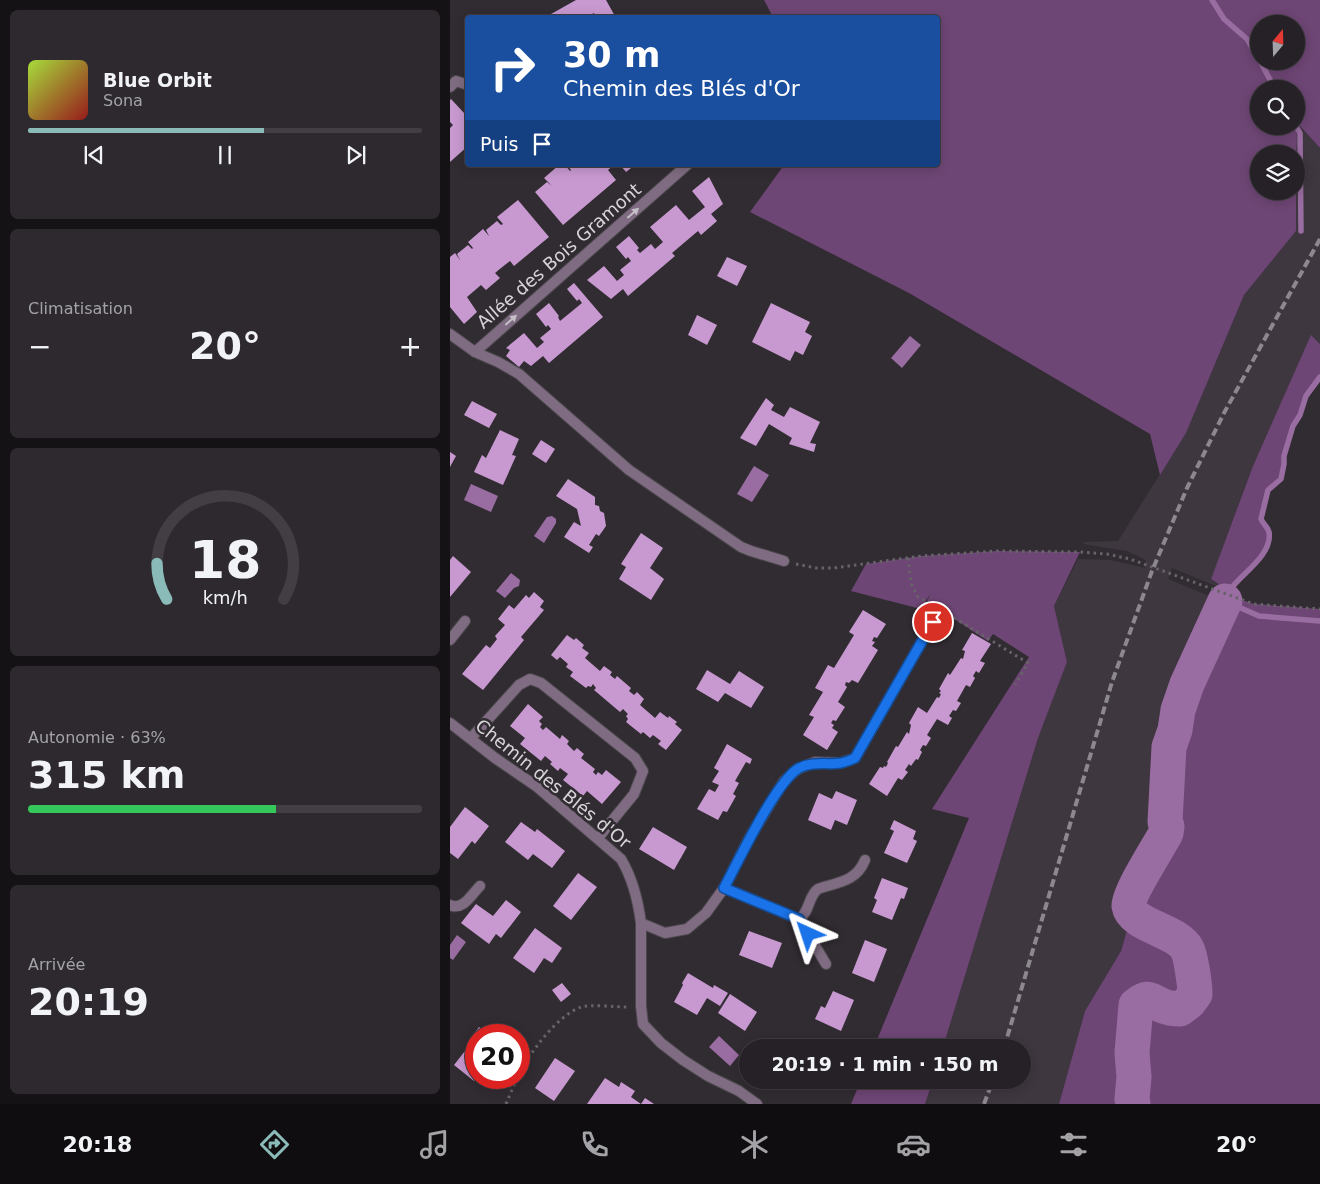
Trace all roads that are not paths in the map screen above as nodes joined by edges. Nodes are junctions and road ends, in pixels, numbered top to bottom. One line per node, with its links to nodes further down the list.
1 (465, 85): 2 (street)
2 (450, 86)
3 (685, 167): 5 (street, Allée des Bois Gramont, one-way to 3)
4 (450, 334): 5 (street)
5 (475, 352): 6 (street)
6 (784, 561)
7 (465, 620): 9 (street)
8 (933, 622): 15 (street)
9 (450, 640)
10 (450, 722): 11 (street, Chemin des Blés d'Or)
11 (470, 738): 12 (street, Chemin des Blés d'Or); 12 (street)
12 (598, 838): 18 (street, Chemin des Blés d'Or)
13 (865, 860): 17 (street)
14 (480, 886): 16 (street)
15 (724, 888): 17 (street); 18 (street)
16 (450, 905)
17 (799, 919): 19 (street)
18 (641, 923): 20 (street, Chemin des Blés d'Or)
19 (826, 964)
20 (757, 1104)

